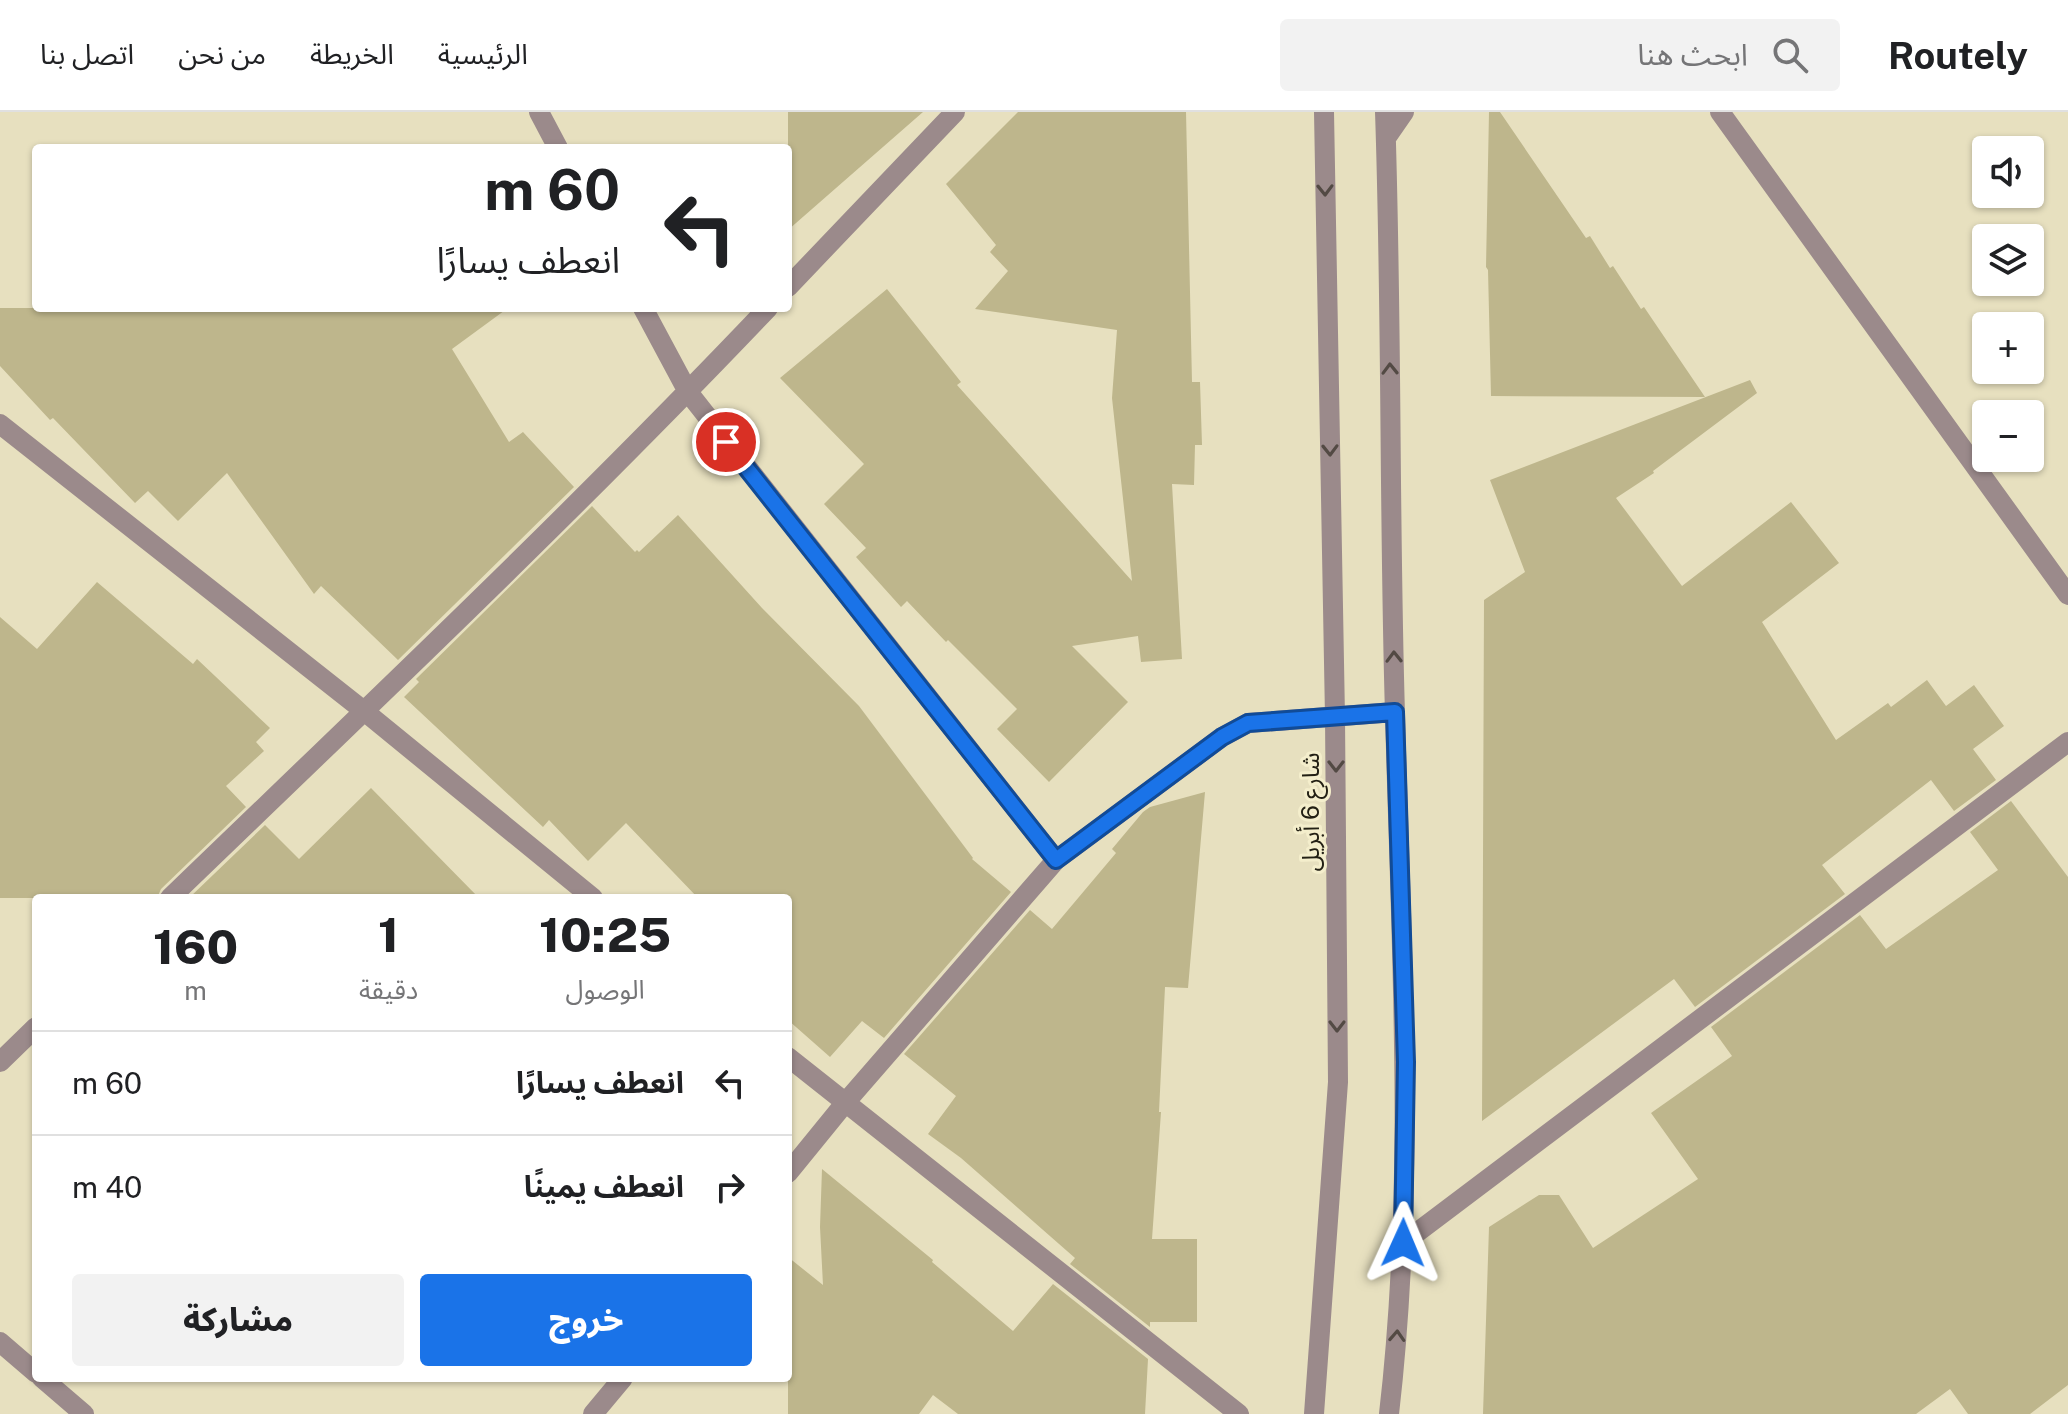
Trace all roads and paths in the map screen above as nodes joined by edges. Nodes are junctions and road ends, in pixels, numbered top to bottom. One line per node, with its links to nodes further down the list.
1 (539, 112): 8 (street)
2 (955, 112): 9 (street)
3 (1324, 112): 17 (street, شارع 6 أبريل, one-way to 17)
4 (1385, 112): 7 (street)
5 (1404, 112): 7 (street)
6 (1720, 112): 14 (street)
7 (1386, 138): 16 (street, one-way to 7)
8 (556, 144)
9 (792, 283)
10 (645, 312): 12 (street)
11 (764, 312): 12 (street)
12 (688, 392): 15 (street); 19 (street)
13 (0, 424): 15 (street)
14 (2068, 595)
15 (364, 711): 20 (street); 21 (street)
16 (1395, 712): 17 (street); 27 (street)
17 (1335, 717): 19 (street); 35 (street, شارع 6 أبريل, one-way to 35)
18 (2068, 742): 27 (street)
19 (1056, 860): 25 (street)
20 (174, 894)
21 (588, 894)
22 (32, 1031): 24 (street)
23 (792, 1060): 25 (street)
24 (0, 1062)
25 (845, 1103): 26 (street); 34 (street)
26 (792, 1168)
27 (1403, 1243): 36 (street, one-way to 27)
28 (0, 1342): 29 (street)
29 (32, 1370)
30 (47, 1382): 32 (street)
31 (620, 1382): 33 (street)
32 (84, 1414)
33 (593, 1414)
34 (1239, 1414)
35 (1314, 1414)
36 (1389, 1414)

